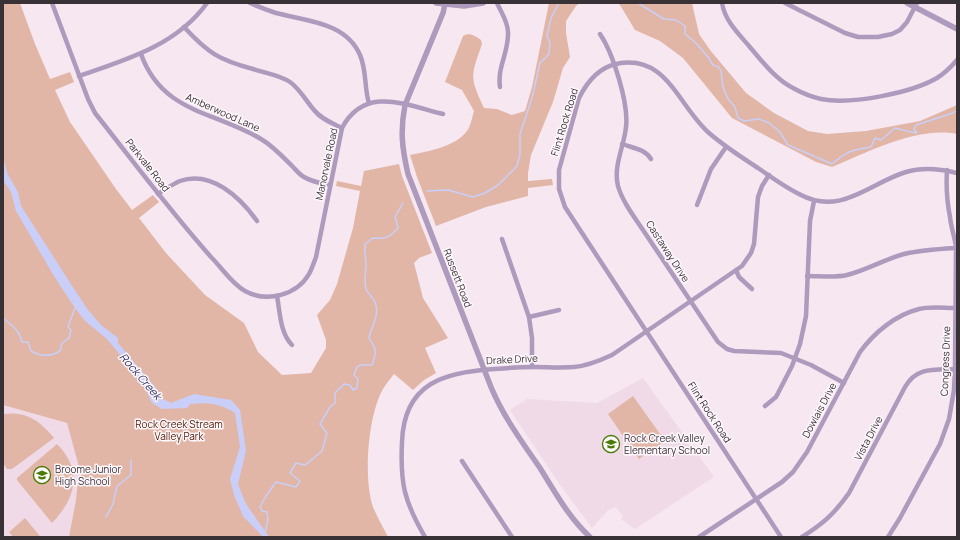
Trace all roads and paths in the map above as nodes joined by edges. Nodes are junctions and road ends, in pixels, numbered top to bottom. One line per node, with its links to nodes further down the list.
1 (52, 3): 18 (street, Parkvale Road)
2 (208, 3): 12 (street)
3 (250, 3): 20 (street)
4 (436, 3): 10 (street)
5 (482, 3): 10 (street)
6 (497, 3): 19 (street)
7 (722, 3): 16 (street)
8 (785, 3): 11 (street)
9 (907, 3): 11 (street)
10 (445, 4): 21 (street, Russett Road)
11 (916, 5): 13 (street)
12 (184, 27): 15 (street); 23 (street)
13 (957, 29)
14 (600, 34): 17 (street, Castaway Drive)
15 (141, 54): 18 (street); 30 (street, Amberwood Lane)
16 (957, 60)
17 (614, 65): 24 (street, Castaway Drive); 25 (street, Flint Rock Road); 45 (street, Flint Rock Road)
18 (79, 76): 31 (street, Parkvale Road)
19 (500, 87)
20 (369, 104): 21 (street, Manorvale Road); 23 (street, Manorvale Road)
21 (405, 105): 22 (street, Manorvale Road); 50 (street, Russett Road)
22 (443, 114)
23 (342, 128): 30 (street, Manorvale Road)
24 (622, 144): 26 (street); 41 (street, Castaway Drive)
25 (726, 147): 29 (street, Flint Rock Road); 33 (street)
26 (651, 159)
27 (947, 170): 28 (street, Flint Rock Road); 32 (street, Flint Rock Road); 36 (street, Congress Drive)
28 (957, 173)
29 (769, 175): 32 (street, Flint Rock Road); 37 (street, Drake Drive)
30 (330, 185): 40 (street, Manorvale Road)
31 (158, 194): 34 (street); 40 (street, Parkvale Road)
32 (814, 201): 38 (street)
33 (697, 205)
34 (257, 221)
35 (502, 238): 44 (street)
36 (956, 248): 38 (street); 42 (street, Congress Drive)
37 (736, 270): 39 (street); 41 (street, Drake Drive)
38 (808, 276): 47 (street)
39 (752, 289)
40 (276, 296): 46 (street)
41 (691, 302): 45 (street, Drake Drive); 47 (street, Castaway Drive)
42 (956, 308): 49 (street, Congress Drive); 51 (street, Dowlais Drive)
43 (559, 310): 44 (street)
44 (529, 317): 48 (street)
45 (646, 332): 48 (street, Drake Drive); 54 (street, Flint Rock Road)
46 (292, 345)
47 (795, 358): 51 (street, Castaway Drive); 52 (street)
48 (532, 367): 50 (street, Drake Drive)
49 (956, 369): 60 (street, Vista Drive); 61 (street, Congress Drive)
50 (484, 370): 56 (street, Drake Drive); 58 (street, Russett Road)
51 (844, 383): 54 (street, Dowlais Drive)
52 (765, 406)
53 (462, 461): 57 (street)
54 (756, 499): 55 (street, Dowlais Drive); 59 (street, Flint Rock Road)
55 (702, 536)
56 (425, 537)
57 (512, 537)
58 (590, 537)
59 (781, 537)
60 (802, 537)
61 (888, 537)

